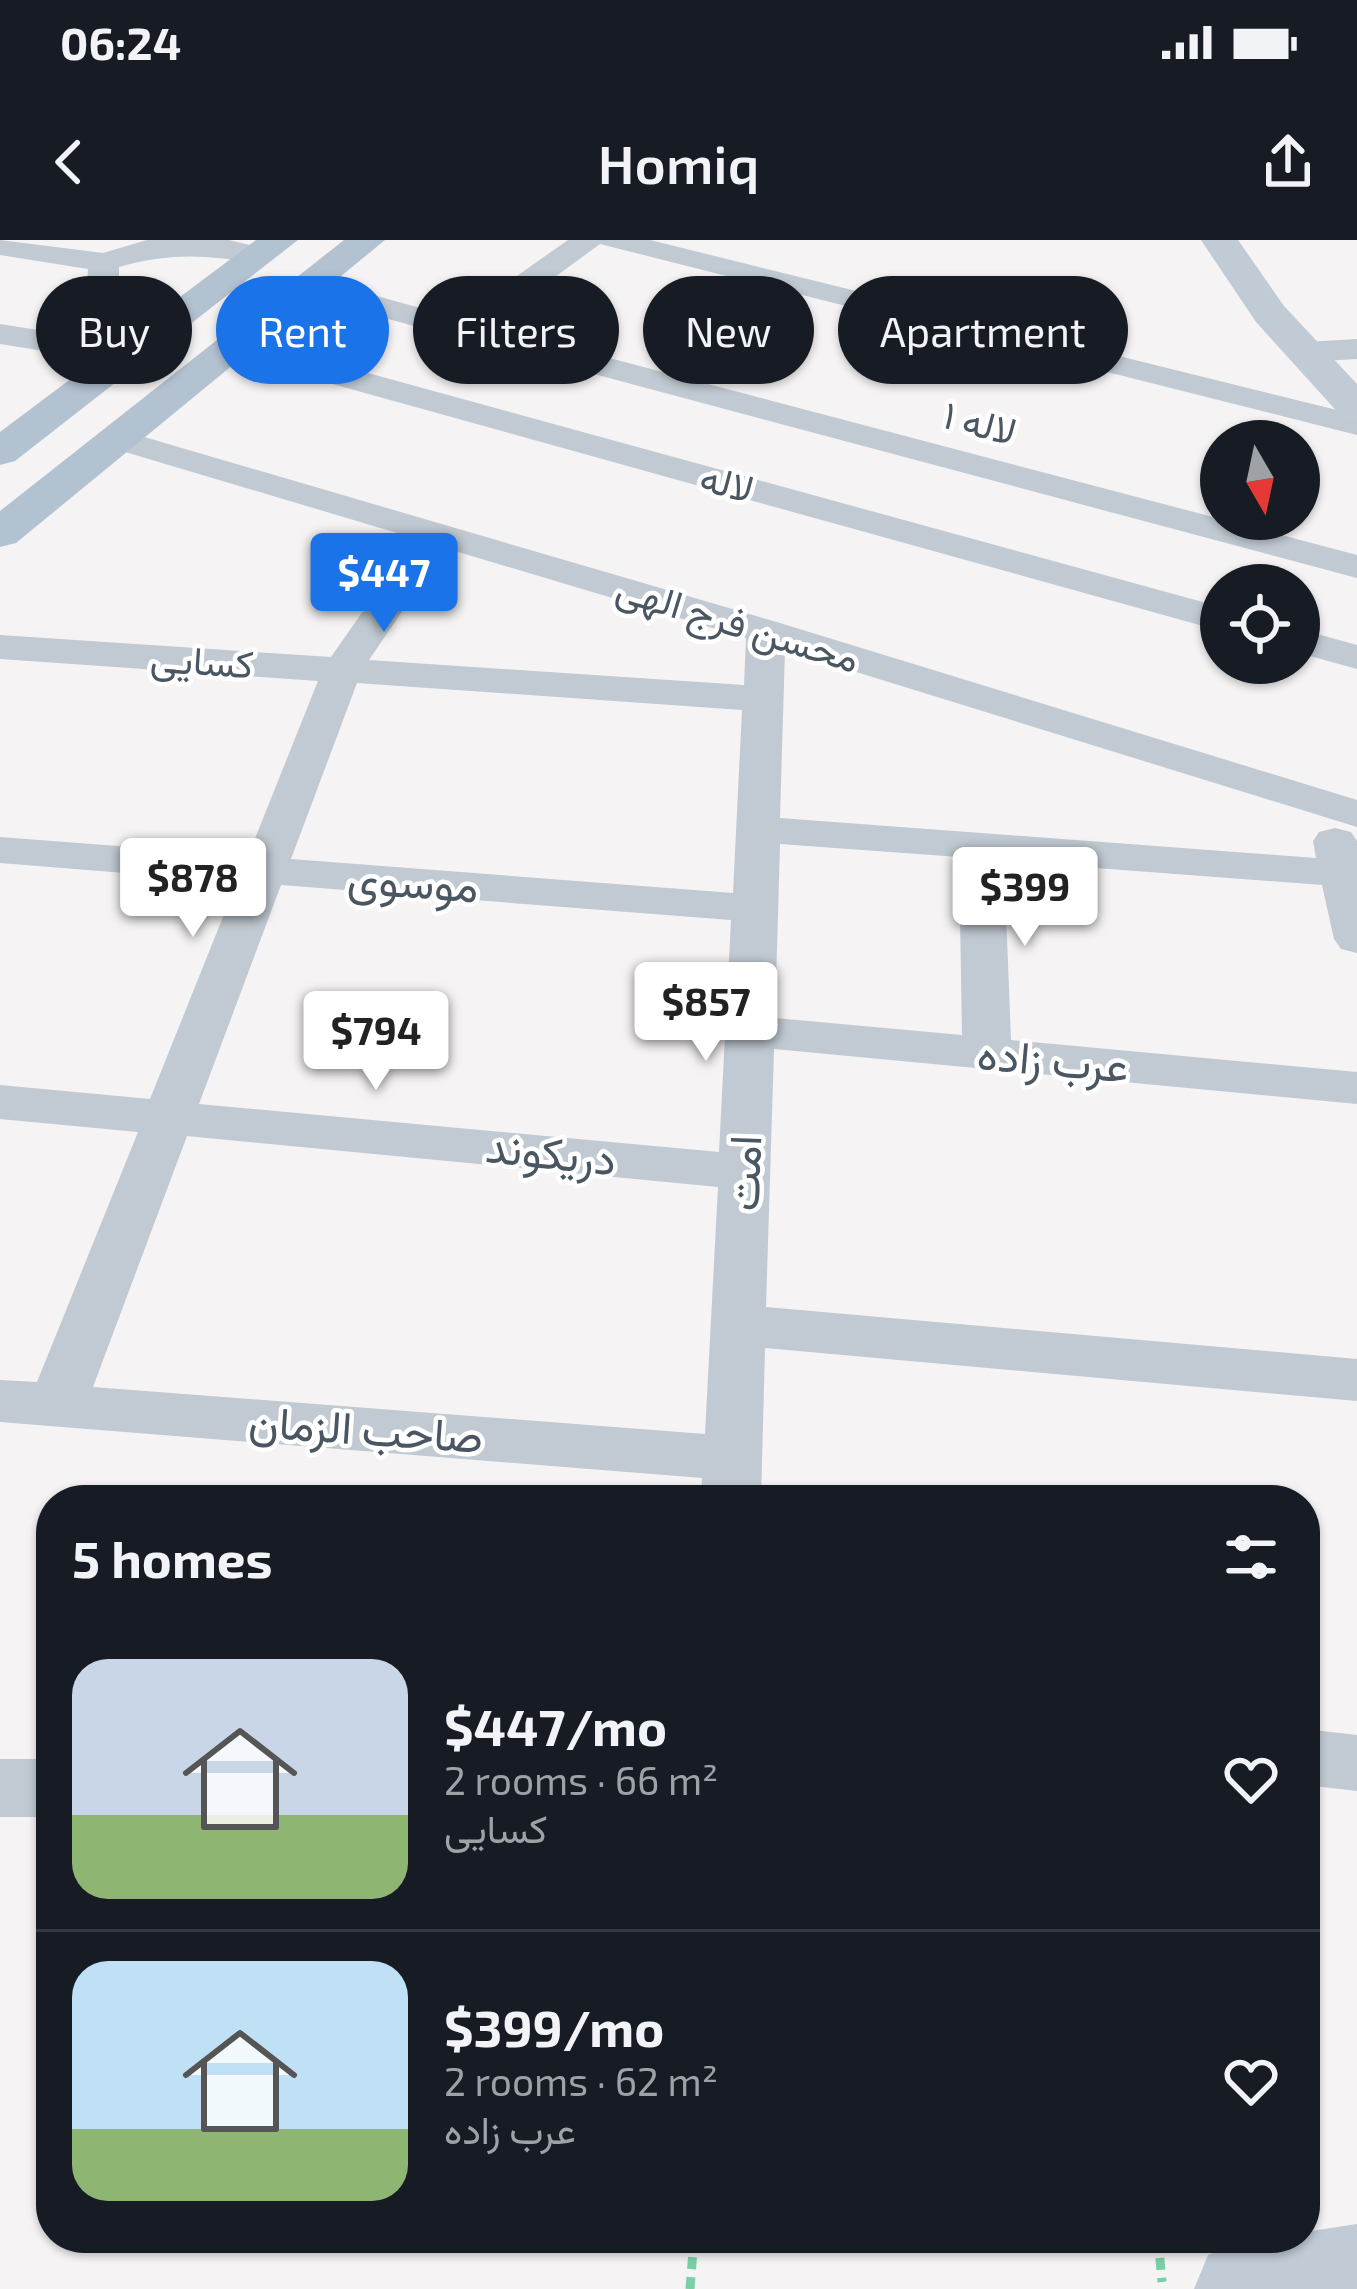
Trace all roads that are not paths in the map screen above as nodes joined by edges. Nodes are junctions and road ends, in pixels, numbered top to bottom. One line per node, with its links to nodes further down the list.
1 (367, 240): 9 (main road)
2 (588, 240): 10 (street)
3 (613, 240): 21 (street)
4 (1219, 240): 15 (street)
5 (0, 246): 7 (street)
6 (269, 248): 7 (street); 11 (main road)
7 (104, 262): 8 (street)
8 (103, 276)
9 (321, 276)
10 (536, 276)
11 (192, 306)
12 (0, 334): 13 (street)
13 (36, 340)
14 (1357, 349): 15 (street)
15 (1306, 352): 20 (street)
16 (216, 360): 22 (main road)
17 (619, 370): 26 (street, لاله ۱)
18 (87, 384): 23 (main road)
19 (370, 384): 27 (street, لاله)
20 (1357, 407)
21 (1357, 425)
22 (117, 439): 24 (street, محسن فرج الهی); 25 (main road)
23 (0, 452)
24 (436, 532): 28 (street, محسن فرج الهی); 32 (street)
25 (0, 533)
26 (1357, 567)
27 (1200, 614)
28 (766, 631): 33 (street, امت); 34 (street, محسن فرج الهی)
29 (0, 647): 32 (street, کسایی)
30 (1320, 647): 31 (street)
31 (1357, 657)
32 (342, 670): 33 (street, کسایی); 38 (street)
33 (764, 699): 35 (street, امت)
34 (1342, 809): 39 (street)
35 (758, 829): 36 (street); 40 (street, امت)
36 (981, 846): 39 (street); 43 (street)
37 (0, 850): 38 (street, موسوی)
38 (264, 870): 40 (street, موسوی); 46 (street)
39 (1342, 873): 41 (street)
40 (755, 908): 42 (street, امت)
41 (1357, 939)
42 (750, 1031): 43 (street, عرب زاده); 47 (street, امت)
43 (987, 1054): 44 (street, عرب زاده)
44 (1357, 1088)
45 (0, 1102): 46 (street, دریکوند)
46 (171, 1117): 47 (street, دریکوند); 51 (street)
47 (744, 1172): 48 (street, امت)
48 (738, 1325): 49 (street); 52 (street, امت)
49 (1357, 1380)
50 (0, 1401): 51 (street, صاحب الزمان)
51 (57, 1405): 52 (street, صاحب الزمان)
52 (732, 1479)
53 (1320, 1758): 54 (street)
54 (1357, 1762)
55 (0, 1788): 56 (street)
56 (36, 1789)
57 (1357, 2271): 58 (street)
58 (1242, 2289)

